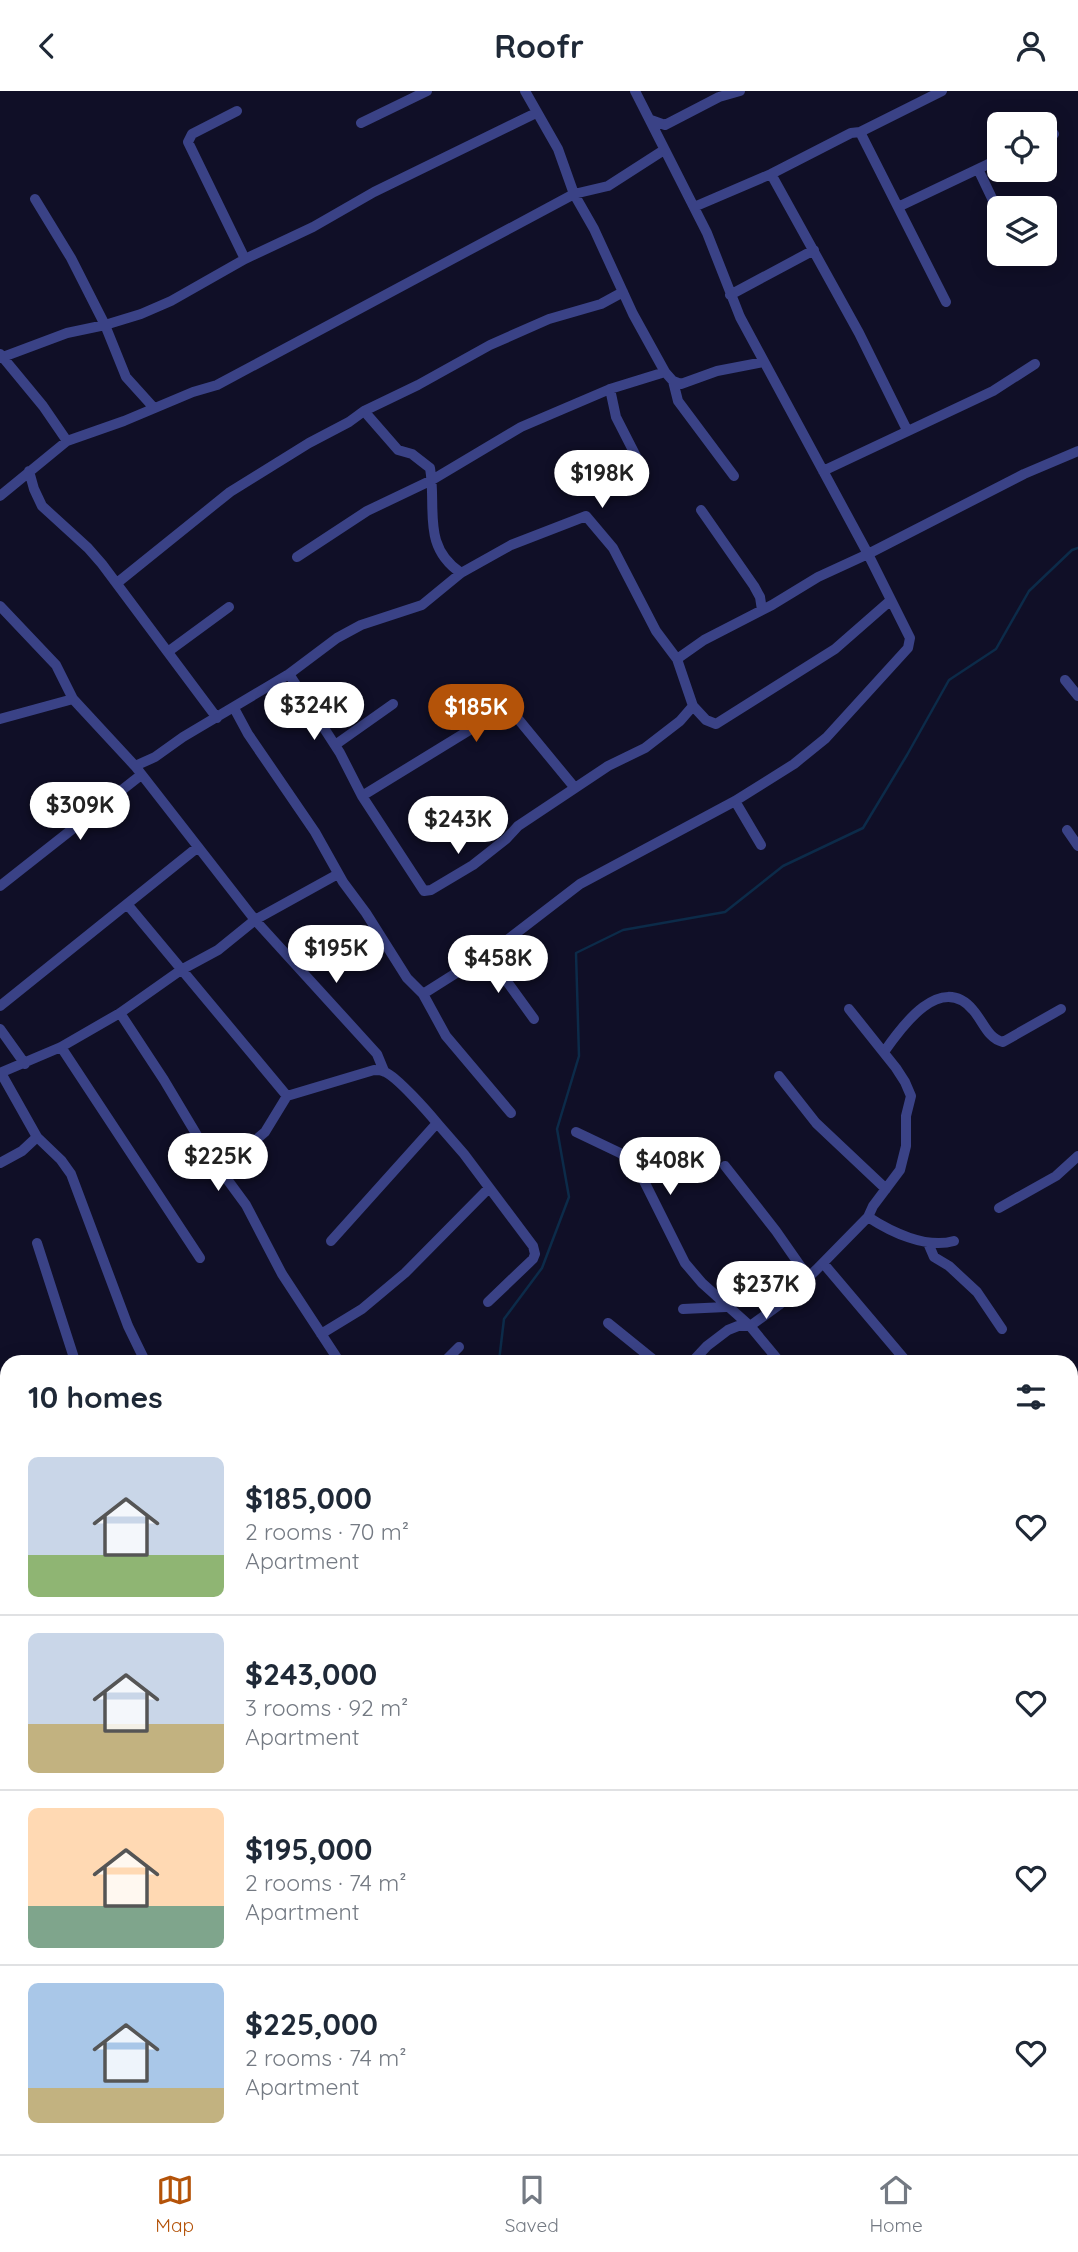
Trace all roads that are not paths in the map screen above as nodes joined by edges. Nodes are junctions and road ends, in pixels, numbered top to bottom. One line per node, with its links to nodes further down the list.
1 (427, 91): 9 (street)
2 (525, 91): 7 (street)
3 (635, 91): 8 (street)
4 (942, 91): 10 (street)
5 (735, 92): 8 (street)
6 (237, 111): 21 (street)
7 (536, 113): 15 (street); 21 (street)
8 (651, 120): 11 (street)
9 (361, 123)
10 (860, 132): 14 (street); 19 (street)
11 (664, 150): 15 (street); 18 (street)
12 (987, 165): 13 (street)
13 (978, 169): 16 (street); 19 (street)
14 (771, 174): 18 (street); 20 (street)
15 (575, 194): 22 (street); 33 (street)
16 (991, 196)
17 (35, 199): 25 (street)
18 (694, 207): 23 (street)
19 (898, 207): 24 (street)
20 (814, 250): 23 (street); 36 (street)
21 (245, 259): 25 (street)
22 (623, 292): 29 (street); 34 (street)
23 (730, 295): 27 (street)
24 (946, 302)
25 (105, 325): 26 (street); 32 (street)
26 (1, 356): 37 (street)
27 (764, 362): 30 (street); 41 (street)
28 (1035, 365): 36 (street)
29 (665, 372): 30 (street); 31 (street)
30 (673, 381): 42 (street)
31 (610, 389): 39 (street); 43 (street)
32 (139, 391): 33 (street); 35 (street)
33 (154, 408): 35 (street)
34 (364, 411): 43 (street); 49 (street)
35 (141, 414): 37 (street)
36 (907, 430): 41 (street)
37 (67, 440): 40 (street)
38 (1078, 451): 46 (street)
39 (640, 464)
40 (29, 471): 44 (street); 49 (street)
41 (823, 471): 46 (street)
42 (734, 476)
43 (432, 480): 47 (street); 48 (street)
44 (0, 496)
45 (701, 510): 53 (street)
46 (868, 554): 50 (street); 53 (street)
47 (297, 557)
48 (461, 573): 55 (street); 56 (street)
49 (117, 583): 54 (street)
50 (891, 600): 61 (street); 69 (street)
51 (0, 606): 59 (street)
52 (229, 607): 54 (street)
53 (762, 610): 55 (street)
54 (169, 651): 63 (street)
55 (677, 659): 61 (street)
56 (289, 674): 62 (street); 65 (street)
57 (1065, 681): 58 (street)
58 (1078, 696)
59 (73, 699): 64 (street); 66 (street)
60 (393, 704): 65 (street)
61 (693, 706): 67 (street)
62 (234, 708): 63 (street); 74 (street)
63 (217, 718): 66 (street)
64 (0, 719)
65 (335, 745): 68 (street)
66 (138, 770): 73 (street); 75 (street)
67 (575, 788): 68 (street); 68 (street)
68 (362, 796)
69 (735, 801): 71 (street); 78 (street)
70 (1067, 830): 72 (street)
71 (761, 845)
72 (1078, 846)
73 (198, 847): 76 (street); 77 (street)
74 (338, 874): 77 (street); 80 (street)
75 (0, 886)
76 (127, 905): 79 (street); 81 (street)
77 (255, 920): 79 (street); 90 (street)
78 (487, 954): 80 (street); 85 (street)
79 (181, 970): 84 (street); 93 (street)
80 (423, 994): 94 (street)
81 (0, 1006)
82 (849, 1009): 88 (street)
83 (1061, 1009): 88 (street)
84 (120, 1013): 87 (street); 119 (street)
85 (534, 1019)
86 (0, 1029): 89 (street)
87 (61, 1048): 89 (street); 110 (street)
88 (884, 1052): 103 (street)
89 (25, 1064): 91 (street)
90 (384, 1071): 93 (street); 95 (street)
91 (1, 1073): 97 (street)
92 (779, 1076): 103 (street)
93 (287, 1096): 98 (street)
94 (511, 1113)
95 (437, 1123): 102 (street); 106 (street)
96 (576, 1132): 114 (street)
97 (37, 1137): 100 (street); 122 (street)
98 (244, 1150)
99 (1078, 1156): 104 (street)
100 (0, 1163)
101 (725, 1167): 112 (street)
102 (489, 1188): 113 (street); 119 (street)
103 (886, 1189): 105 (street)
104 (999, 1208)
105 (868, 1217): 109 (street); 111 (street)
106 (331, 1241)
107 (954, 1241): 109 (street)
108 (37, 1243): 121 (street)
109 (928, 1243): 118 (street)
110 (200, 1258)
111 (823, 1263): 112 (street); 128 (street)
112 (808, 1277): 117 (street)
113 (488, 1302)
114 (726, 1307): 115 (street); 117 (street)
115 (683, 1309)
116 (608, 1323): 125 (street)
117 (750, 1327): 126 (street); 127 (street)
118 (1002, 1329)
119 (321, 1334): 123 (street)
120 (459, 1346): 124 (street)
121 (73, 1355)
122 (142, 1355)
123 (335, 1355)
124 (450, 1355)
125 (648, 1355)
126 (699, 1355)
127 (774, 1355)
128 (901, 1355)

